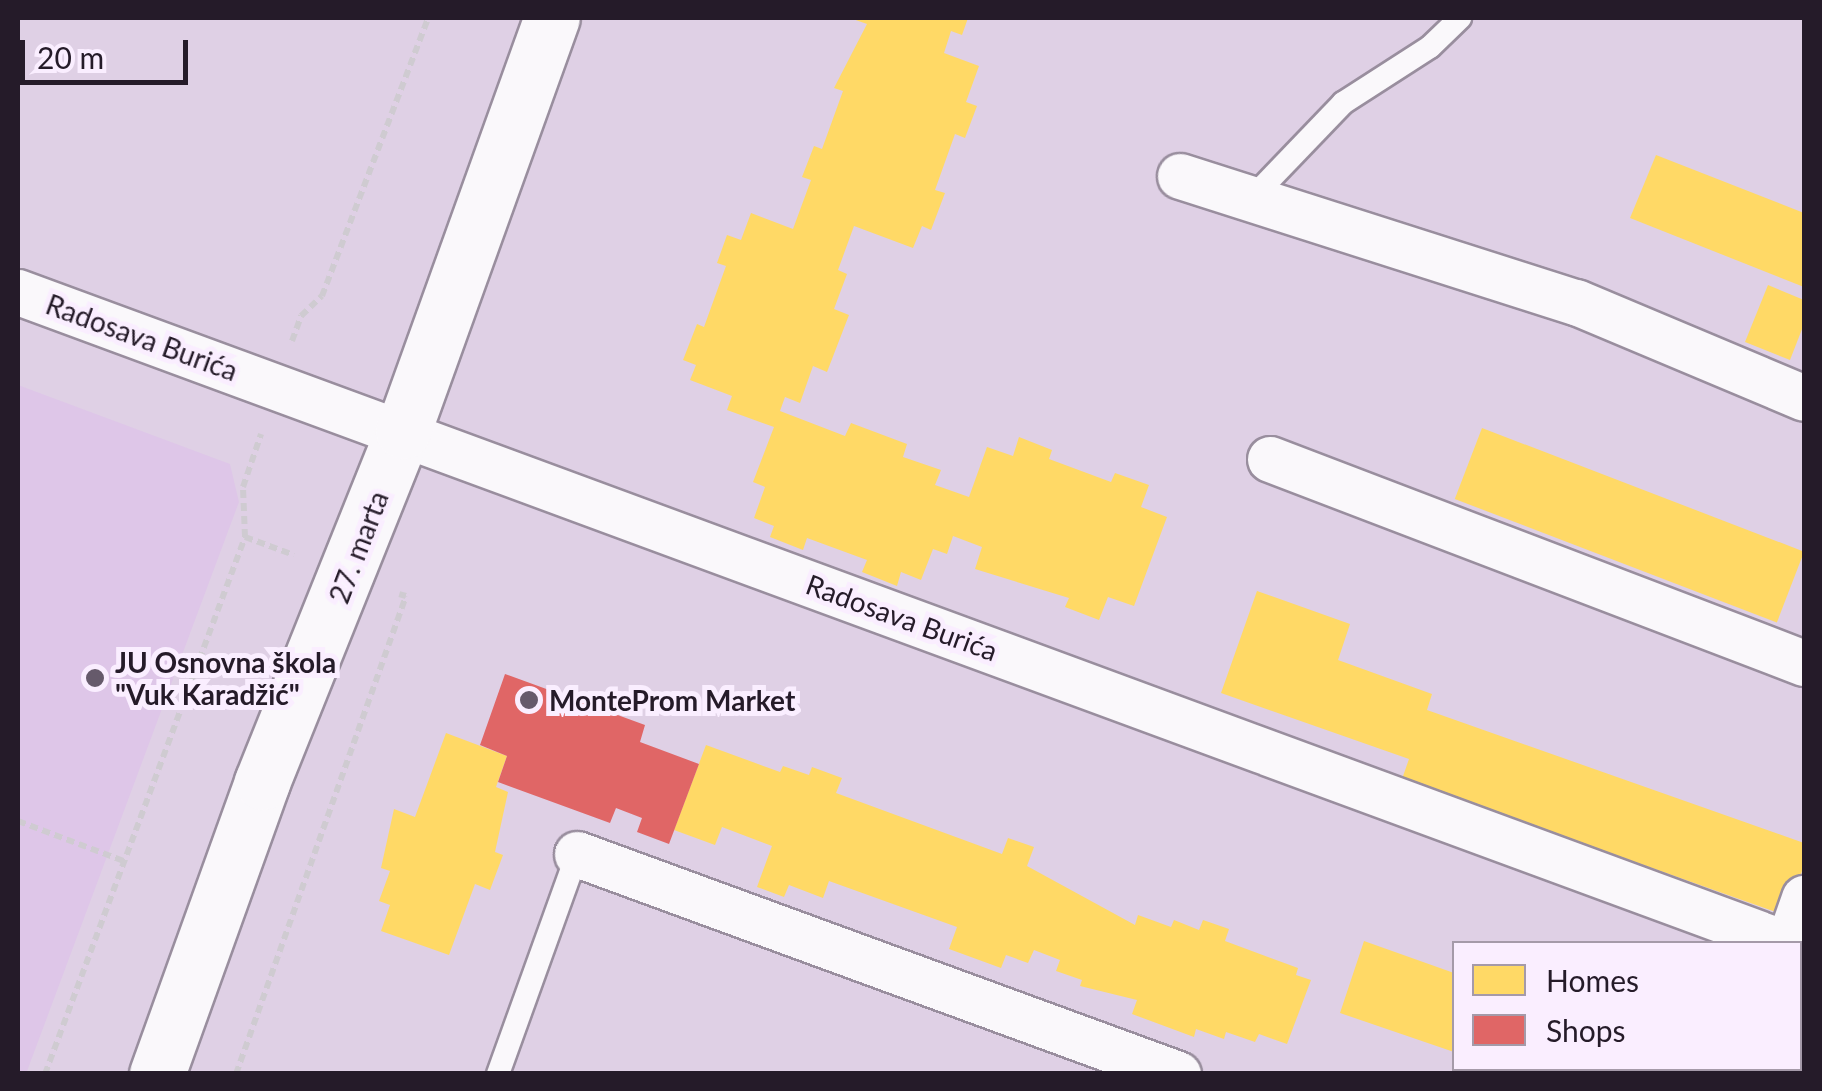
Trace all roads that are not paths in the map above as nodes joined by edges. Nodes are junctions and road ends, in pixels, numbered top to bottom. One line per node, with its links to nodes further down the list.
1 (552, 18): 7 (street, 27. marta)
2 (1460, 18): 4 (lane)
3 (1180, 176): 4 (street)
4 (1251, 199): 6 (street)
5 (18, 292): 7 (street, Radosava Burića)
6 (1804, 398)
7 (403, 430): 12 (street, Radosava Burića); 14 (street, 27. marta)
8 (1270, 459): 9 (street)
9 (1804, 663)
10 (578, 854): 15 (lane); 16 (street)
11 (1804, 898): 13 (street)
12 (1779, 941)
13 (1788, 941)
14 (157, 1074)
15 (498, 1074)
16 (1178, 1074)

